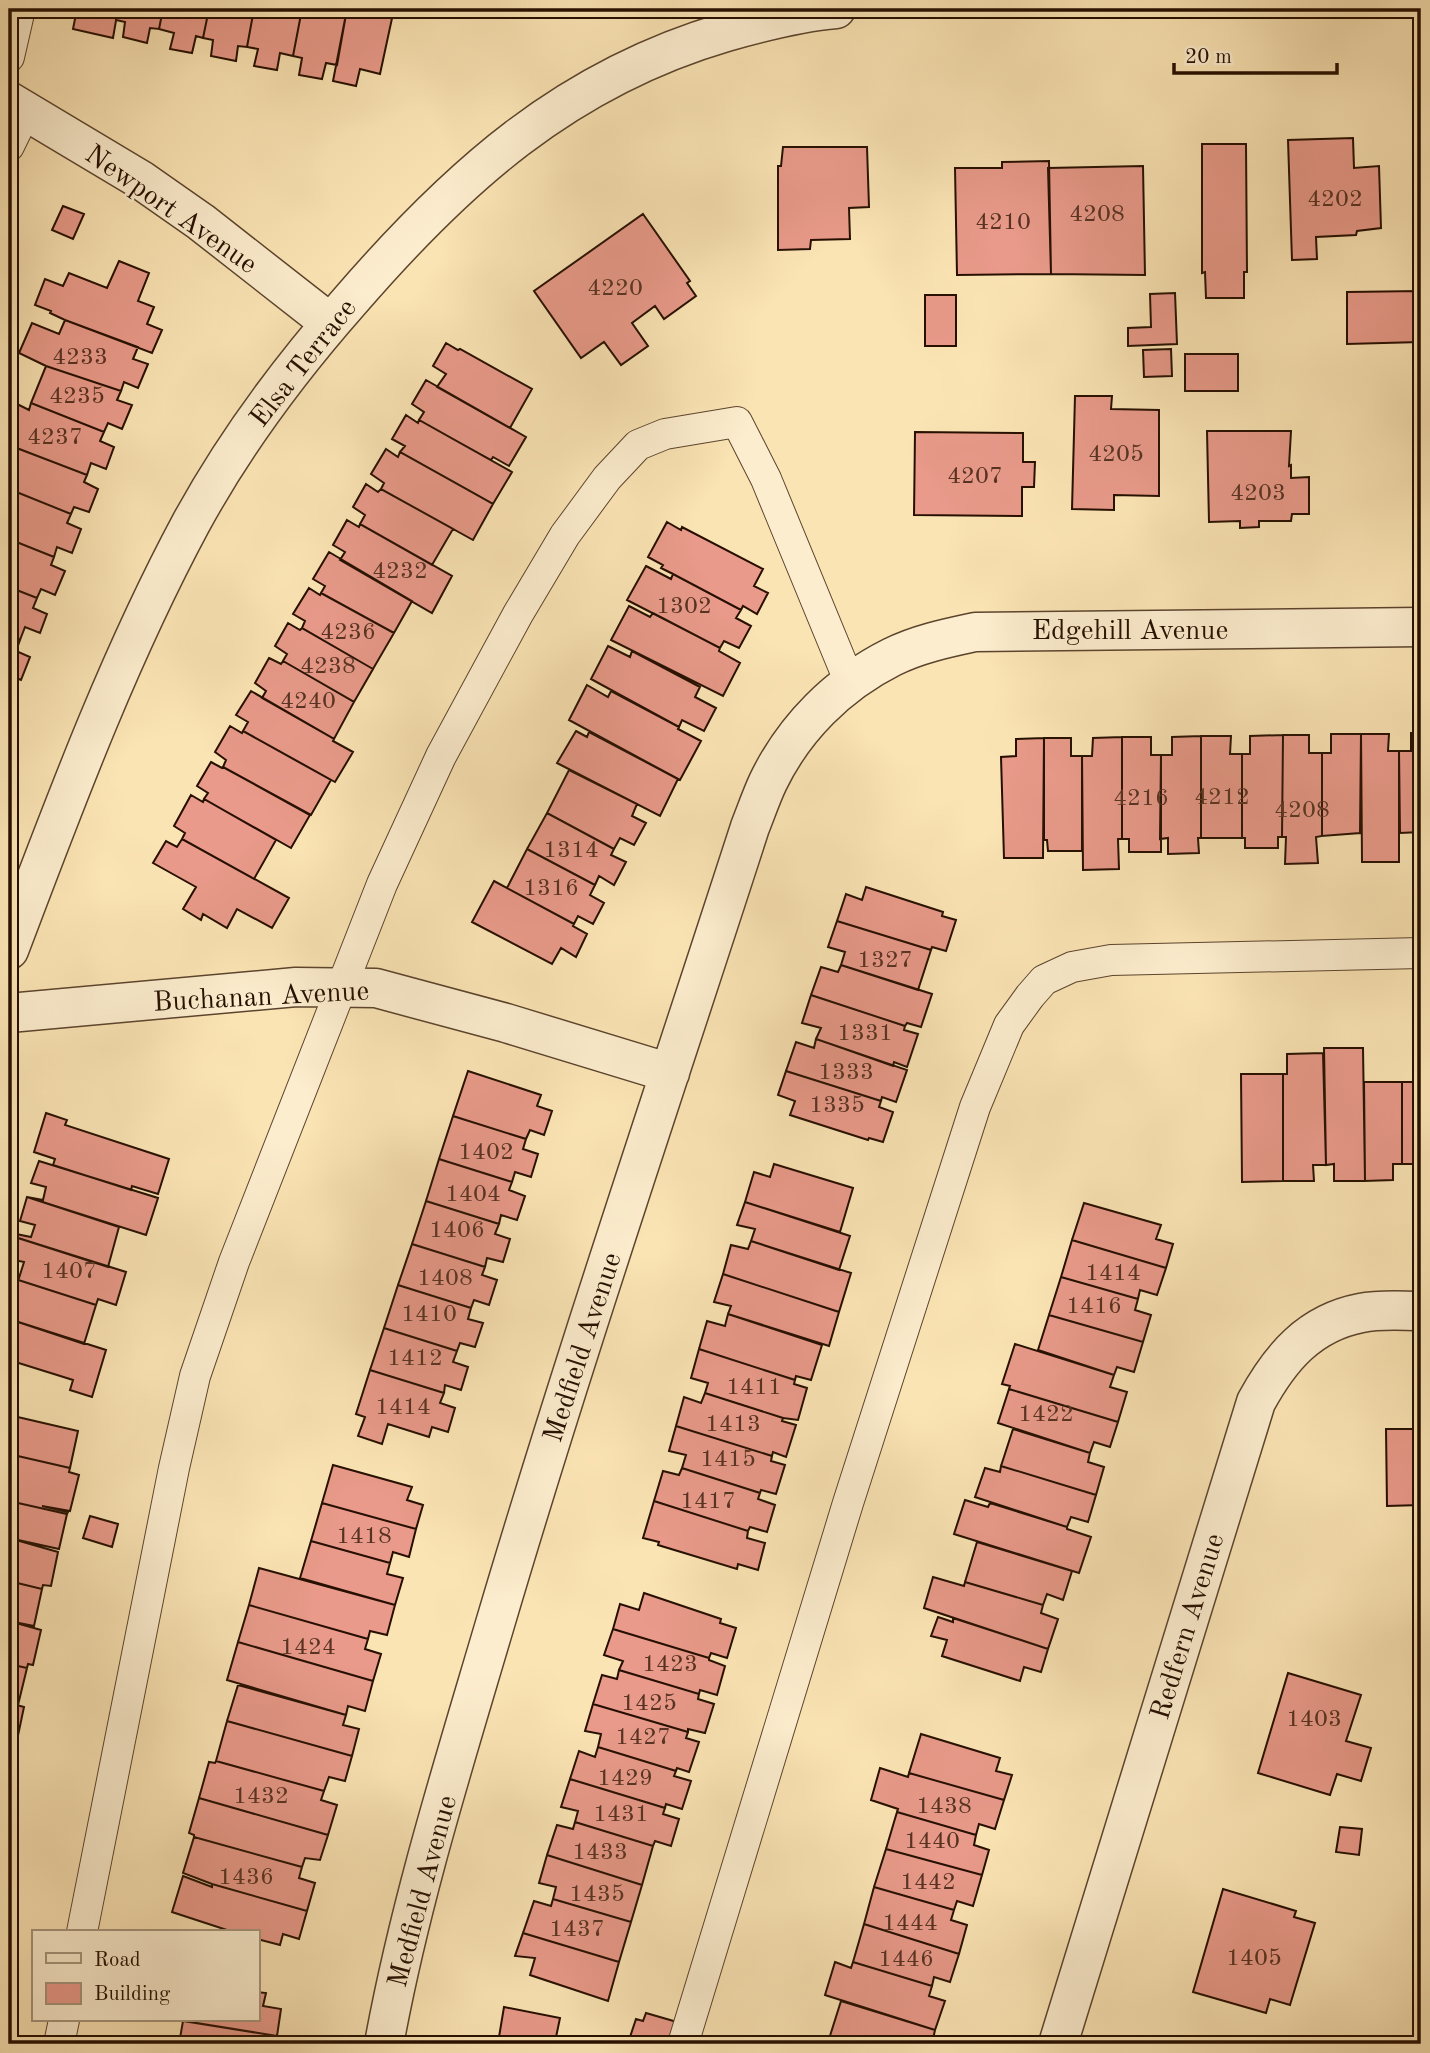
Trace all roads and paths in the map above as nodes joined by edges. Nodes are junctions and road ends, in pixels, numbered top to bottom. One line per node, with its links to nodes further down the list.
1 (20, 9): 3 (lane)
2 (836, 9): 6 (street, Elsa Terrace)
3 (9, 57)
4 (17, 106): 5 (lane); 6 (street, Newport Avenue)
5 (9, 146)
6 (330, 323): 9 (street, Elsa Terrace)
7 (1421, 627): 8 (street, Edgehill Avenue)
8 (850, 683): 11 (lane); 13 (street, Medfield Avenue)
9 (9, 950)
10 (1421, 953): 19 (lane)
11 (343, 987): 12 (street, Buchanan Avenue); 13 (street, Buchanan Avenue); 15 (lane)
12 (9, 1013)
13 (670, 1073): 18 (street, Medfield Avenue)
14 (1421, 1311): 20 (street, Redfern Avenue)
15 (82, 1930)
16 (64, 2022): 17 (lane)
17 (60, 2044)
18 (384, 2044)
19 (683, 2044)
20 (1058, 2044)

